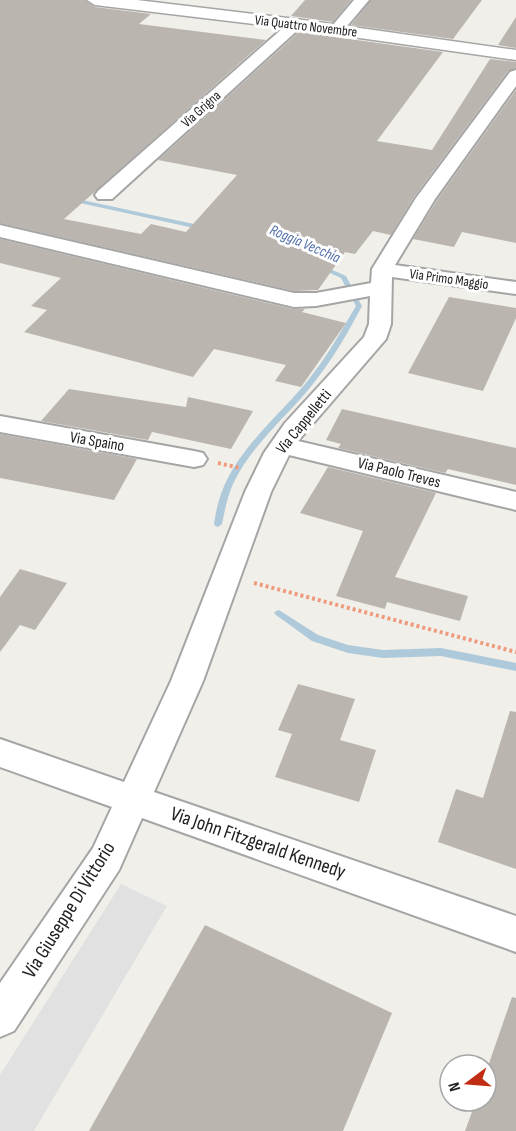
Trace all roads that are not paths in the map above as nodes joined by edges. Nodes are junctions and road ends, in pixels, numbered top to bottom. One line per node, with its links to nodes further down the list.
1 (95, 0): 3 (street, Via Quattro Novembre)
2 (362, 0): 4 (street)
3 (296, 24): 4 (street, Via Quattro Novembre); 7 (street, Via Grigna)
4 (337, 29): 5 (street, Via Quattro Novembre)
5 (516, 55)
6 (516, 75): 9 (street)
7 (105, 195)
8 (0, 231): 9 (street, Via Primo Maggio)
9 (367, 285): 10 (street, Via Primo Maggio); 12 (street, Via Cappelletti)
10 (516, 288)
11 (0, 424): 13 (street, Via Spaino)
12 (282, 445): 14 (street, Via Paolo Treves); 16 (street, Via Cappelletti)
13 (204, 461)
14 (516, 501)
15 (0, 753): 16 (street, Via John Fitzgerald Kennedy)
16 (134, 800): 17 (street, Via John Fitzgerald Kennedy); 18 (street, Via Giuseppe Di Vittorio)
17 (516, 934)
18 (0, 1017)

